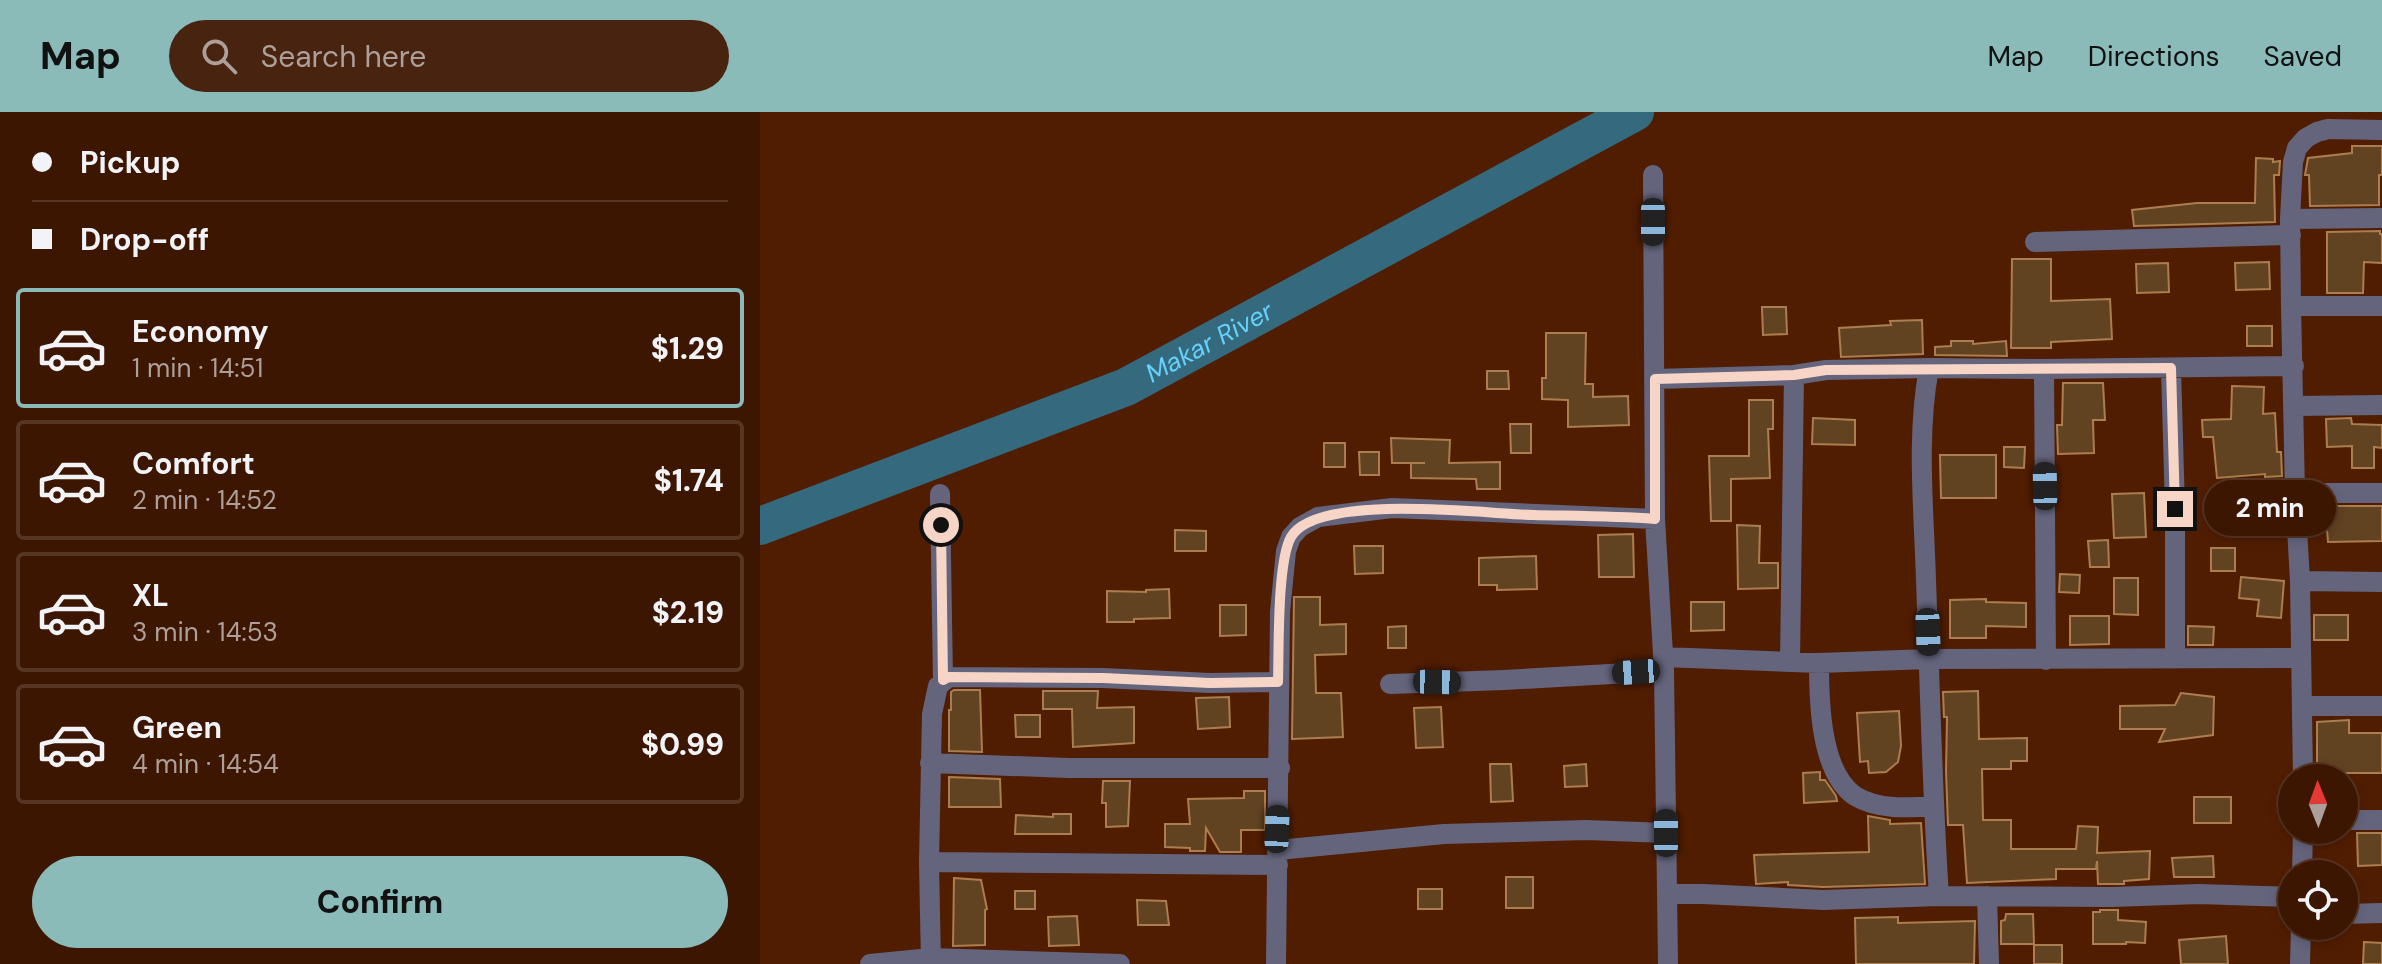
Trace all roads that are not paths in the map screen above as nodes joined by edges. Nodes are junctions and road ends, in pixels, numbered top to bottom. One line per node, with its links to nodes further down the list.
1 (2382, 130): 4 (street)
2 (1653, 175): 13 (street)
3 (2382, 218): 4 (street)
4 (2290, 227): 5 (street); 6 (street)
5 (2035, 242)
6 (2291, 306): 7 (street); 8 (street)
7 (2382, 306)
8 (2294, 366): 10 (street); 15 (street)
9 (1929, 368): 11 (street); 12 (street); 23 (street)
10 (2171, 368): 11 (street); 24 (street)
11 (2044, 369): 25 (street)
12 (1794, 375): 13 (street); 26 (street)
13 (1655, 379): 19 (street)
14 (2382, 405): 15 (street)
15 (2294, 406): 16 (street)
16 (2295, 493): 17 (street); 20 (street)
17 (2382, 493)
18 (940, 494): 29 (street)
19 (1655, 519): 28 (street); 30 (street)
20 (2300, 581): 21 (street); 22 (street)
21 (2382, 582)
22 (2301, 658): 24 (street); 32 (street)
23 (1929, 659): 25 (street); 27 (street); 37 (street)
24 (2175, 659): 25 (street)
25 (2046, 660)
26 (1790, 661): 27 (street); 28 (street)
27 (1819, 663): 37 (street)
28 (1664, 664): 31 (street); 40 (street)
29 (943, 680): 30 (street); 34 (street)
30 (1278, 682): 36 (street)
31 (1390, 684)
32 (2302, 706): 33 (street); 35 (street)
33 (2382, 706)
34 (930, 763): 36 (street); 42 (street)
35 (2303, 764)
36 (1280, 768): 41 (street)
37 (1933, 806): 44 (street)
38 (2358, 820): 39 (street)
39 (2382, 820)
40 (1666, 833): 41 (street); 43 (street)
41 (1278, 858): 42 (street); 55 (street)
42 (929, 862): 50 (street)
43 (1667, 894): 44 (street); 56 (street)
44 (1939, 896): 45 (street)
45 (1987, 896): 46 (street); 57 (street)
46 (2278, 896)
47 (2382, 913): 48 (street)
48 (2358, 914)
49 (2301, 940): 58 (street)
50 (931, 961): 51 (street); 52 (street)
51 (1021, 962): 53 (street)
52 (870, 964)
53 (1107, 964): 54 (street)
54 (1120, 964)
55 (1276, 964)
56 (1668, 964)
57 (1989, 964)
58 (2300, 964)

